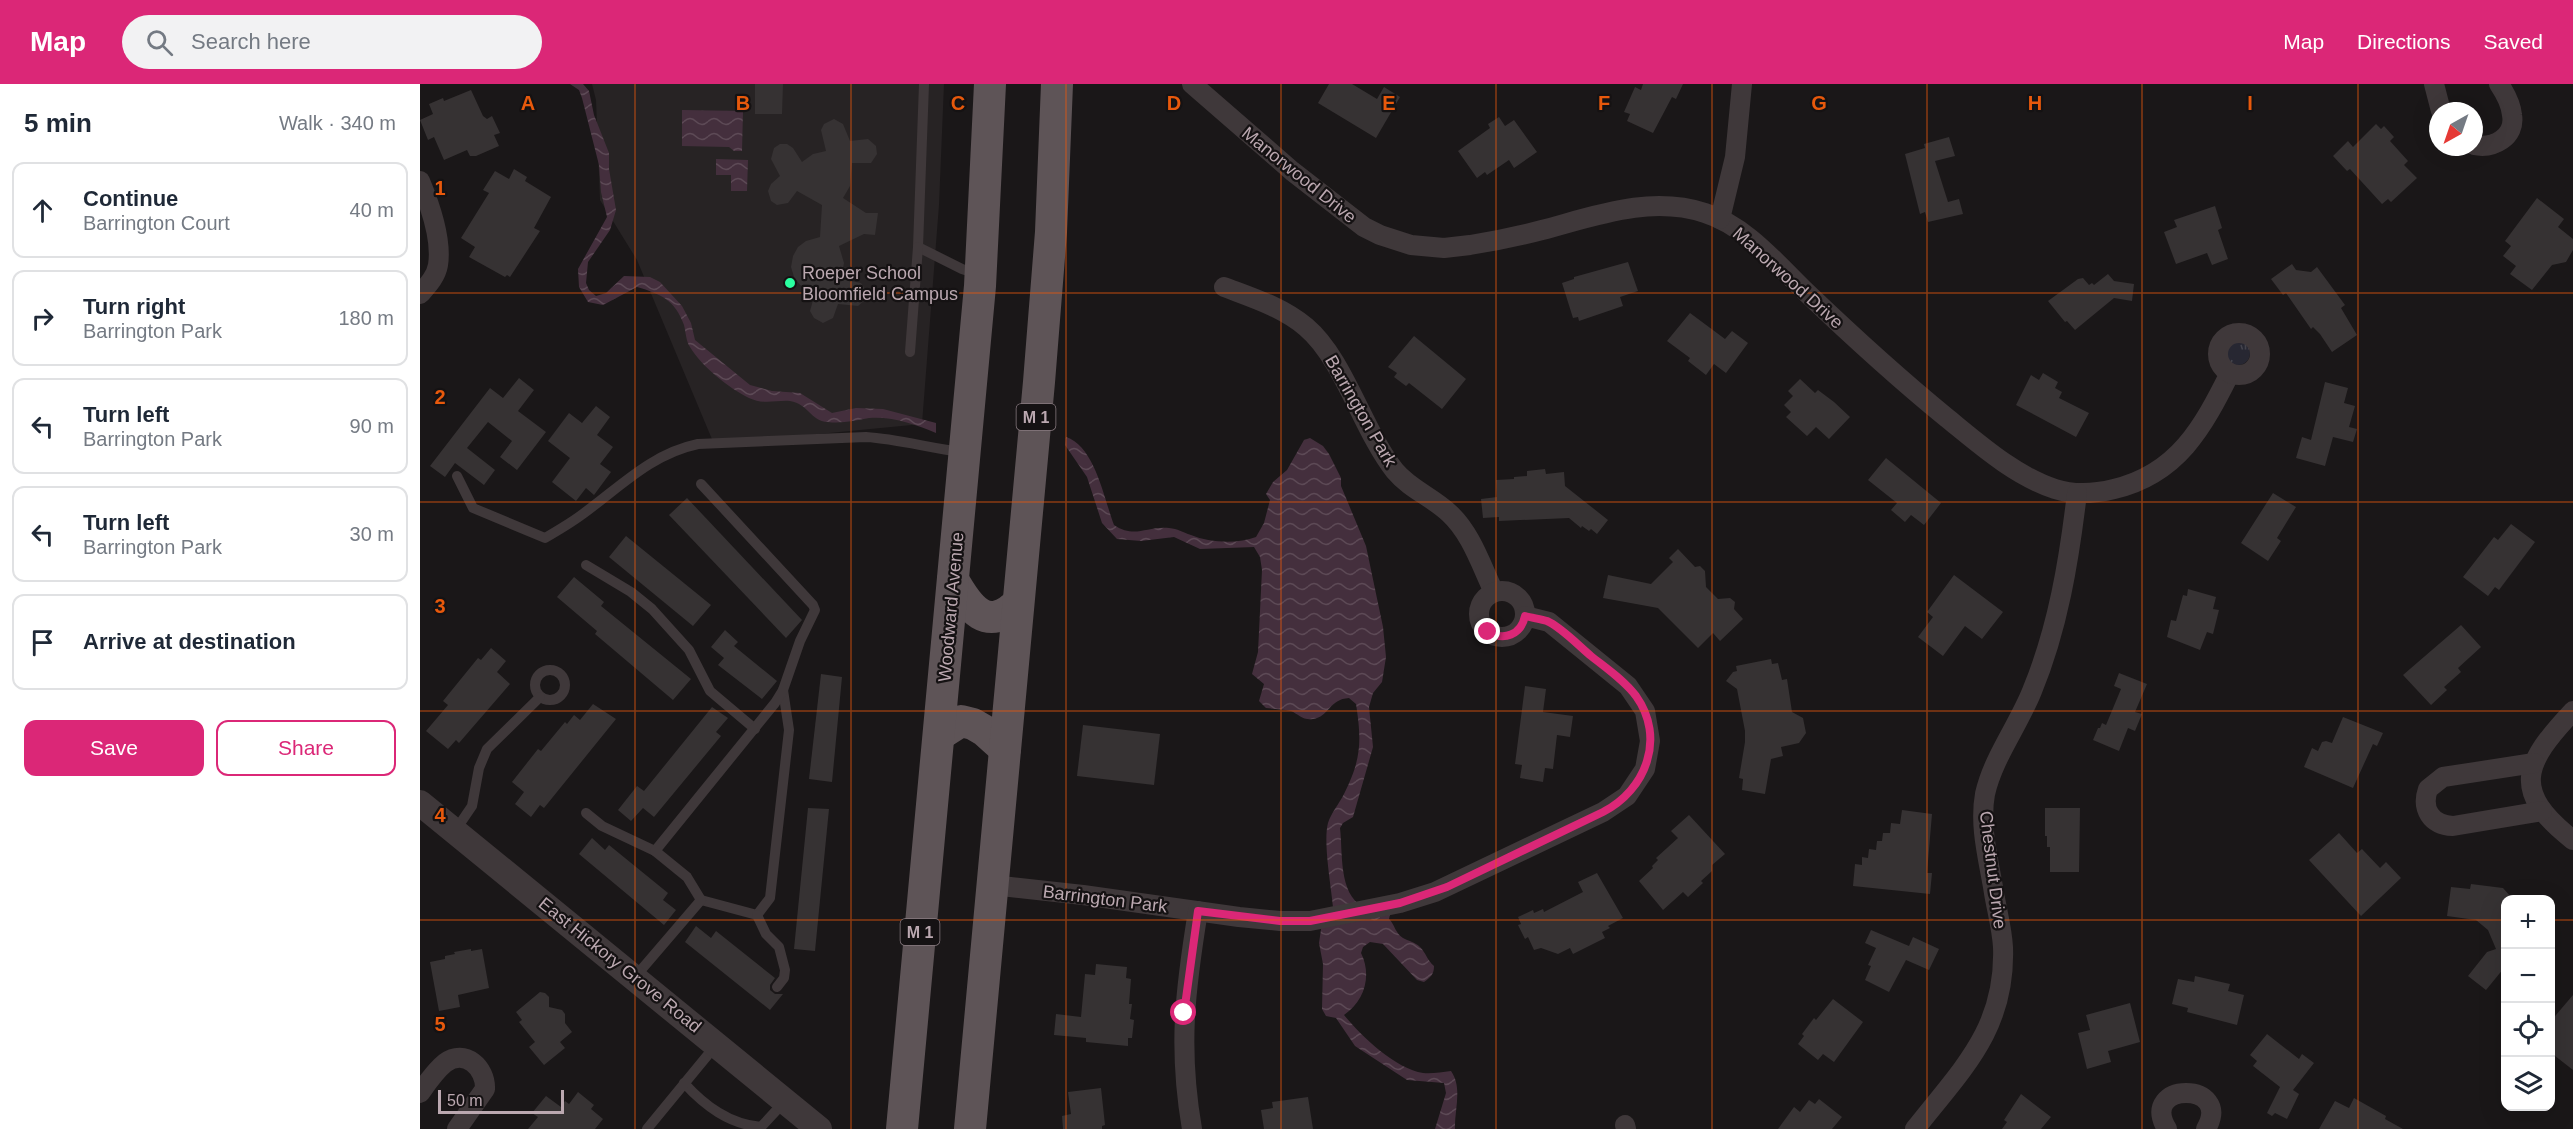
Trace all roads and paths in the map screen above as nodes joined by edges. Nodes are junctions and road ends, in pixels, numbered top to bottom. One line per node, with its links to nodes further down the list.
1 (924, 84): 12 (lane)
2 (990, 84): 13 (main road, Woodward Avenue / M 1)
3 (1057, 84): 25 (main road, M 1)
4 (1192, 84): 11 (street, Manorwood Drive)
5 (1742, 84): 11 (street)
6 (2434, 84): 8 (street)
7 (2499, 84): 9 (street)
8 (2439, 102)
9 (2483, 146)
10 (420, 181): 15 (street)
11 (1720, 219): 21 (street, Manorwood Drive)
12 (918, 247): 13 (lane); 16 (lane)
13 (981, 275): 18 (main road, Woodward Avenue / M 1)
14 (1224, 288): 24 (street, Barrington Park)
15 (420, 294)
16 (910, 352)
17 (2230, 373): 21 (street, Manorwood Drive)
18 (965, 452): 19 (lane); 23 (main road, Woodward Avenue / M 1)
19 (457, 476)
20 (701, 484): 27 (lane)
21 (2077, 493): 56 (street, Chestnut Drive)
22 (586, 565): 30 (lane)
23 (953, 580): 25 (main road); 31 (main road, Woodward Avenue / M 1)
24 (1494, 592): 26 (street); 26 (street)
25 (1018, 603): 32 (main road, M 1)
26 (1525, 616): 42 (street, Barrington Park)
27 (783, 690): 30 (lane); 43 (lane)
28 (540, 697): 37 (lane)
29 (2573, 711): 33 (street)
30 (755, 729): 39 (lane)
31 (939, 735): 32 (main road); 53 (main road, Woodward Avenue / M 1)
32 (1005, 749): 40 (main road, M 1)
33 (2534, 763): 35 (street); 35 (street)
34 (420, 803): 37 (street, East Hickory Grove Road)
35 (2542, 812): 38 (street)
36 (585, 813): 39 (lane)
37 (455, 831): 44 (street, East Hickory Grove Road)
38 (2573, 840)
39 (656, 851): 41 (lane)
40 (992, 885): 42 (street, Barrington Park); 54 (main road, M 1)
41 (701, 900): 43 (lane); 44 (lane)
42 (1198, 911): 55 (street)
43 (757, 915): 45 (lane)
44 (635, 978): 46 (street, East Hickory Grove Road)
45 (777, 987)
46 (717, 1045): 47 (lane); 49 (street, East Hickory Grove Road)
47 (684, 1083): 49 (lane); 51 (lane)
48 (420, 1093): 50 (street)
49 (785, 1101): 52 (street, East Hickory Grove Road)
50 (457, 1129)
51 (647, 1129)
52 (819, 1129)
53 (902, 1129)
54 (969, 1129)
55 (1192, 1129)
56 (1915, 1129)
57 (2166, 1129): 58 (street)
58 (2206, 1129)

